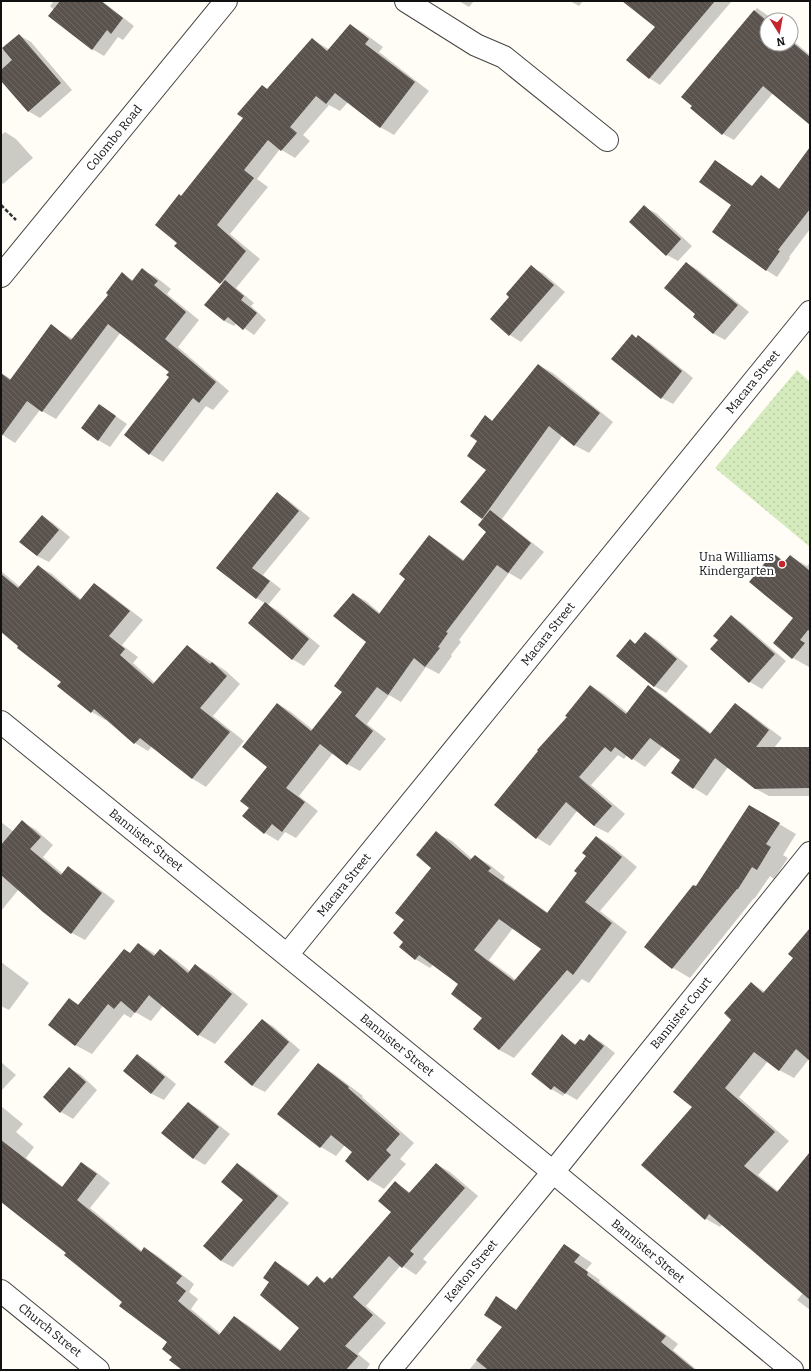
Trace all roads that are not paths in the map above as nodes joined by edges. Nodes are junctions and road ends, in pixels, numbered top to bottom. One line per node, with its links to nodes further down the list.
1 (226, 1): 4 (street, Colombo Road)
2 (406, 1): 3 (street)
3 (607, 140)
4 (1, 276)
5 (810, 312): 8 (street, Macara Street)
6 (1, 722): 8 (street, Bannister Street)
7 (810, 854): 9 (street, Bannister Court)
8 (287, 955): 9 (street, Bannister Street)
9 (553, 1172): 12 (street, Keaton Street); 13 (street, Bannister Street)
10 (1, 1291): 11 (street, Church Street)
11 (98, 1370)
12 (390, 1370)
13 (792, 1370)

